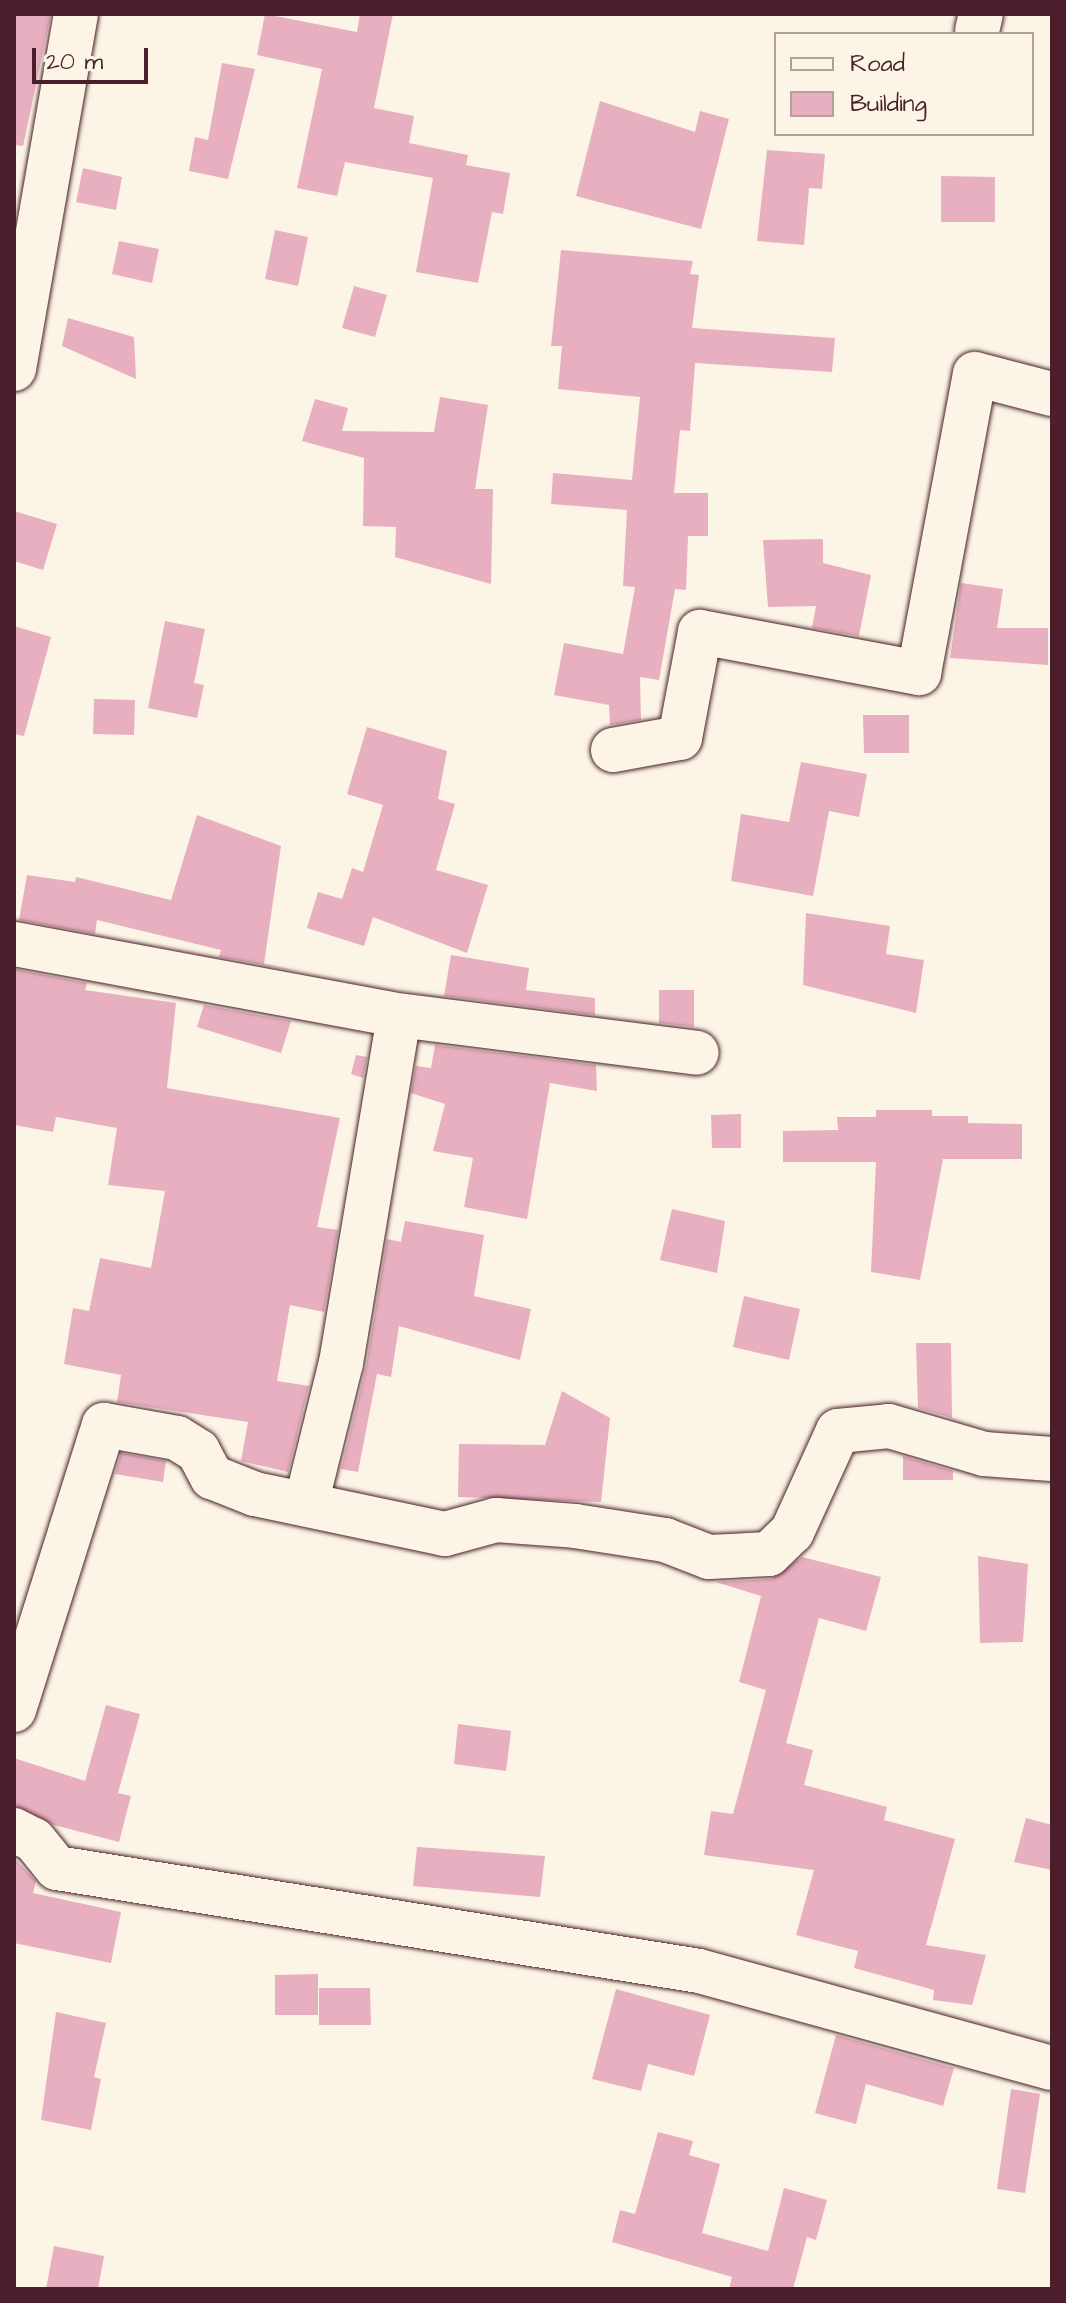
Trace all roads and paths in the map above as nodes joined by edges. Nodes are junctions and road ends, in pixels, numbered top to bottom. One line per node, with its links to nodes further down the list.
1 (76, 14): 2 (street)
2 (14, 369)
3 (1052, 394): 4 (street)
4 (613, 750)
5 (14, 944): 6 (street)
6 (399, 1016): 7 (street); 9 (street)
7 (697, 1053)
8 (1052, 1459): 9 (street)
9 (306, 1504): 10 (street)
10 (14, 1710)
11 (14, 1830): 12 (street)
12 (1052, 2068)

